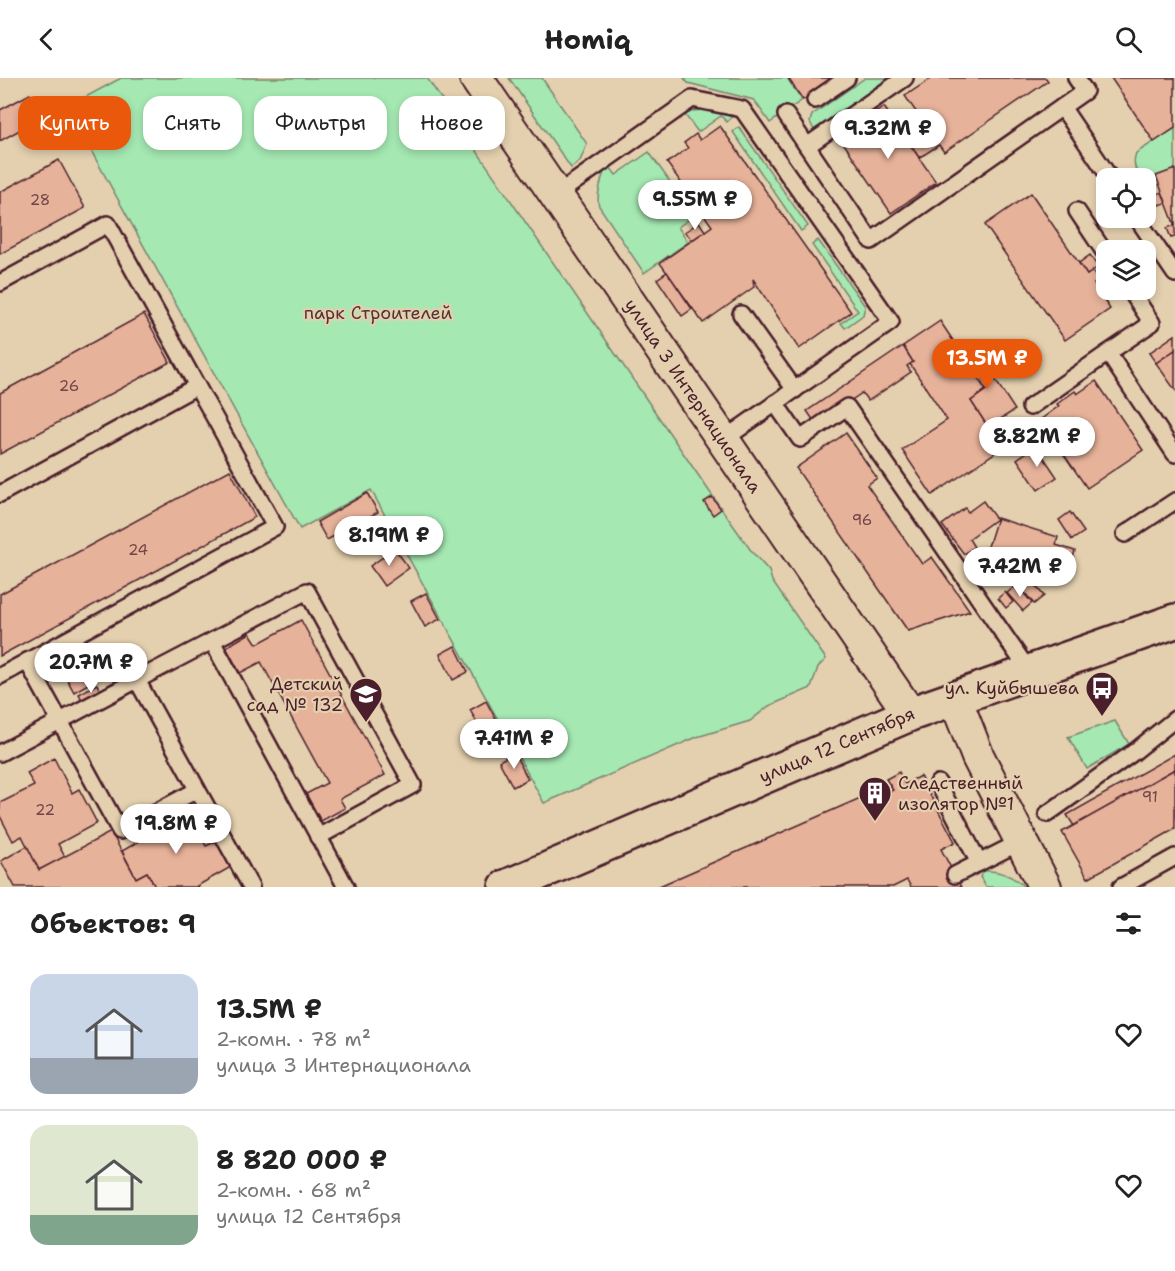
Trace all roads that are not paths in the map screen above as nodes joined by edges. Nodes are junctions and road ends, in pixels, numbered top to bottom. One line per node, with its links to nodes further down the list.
1 (476, 78): 10 (street, улица 3 Интернационала)
2 (847, 78): 5 (lane)
3 (905, 78): 8 (lane)
4 (1076, 78): 6 (lane)
5 (815, 100)
6 (1062, 107): 8 (lane); 9 (lane)
7 (786, 115): 8 (lane)
8 (807, 146)
9 (1103, 168)
10 (556, 195): 20 (lane); 23 (street, улица 3 Интернационала)
11 (1077, 211): 13 (lane)
12 (1144, 228): 14 (lane)
13 (1096, 240)
14 (1175, 274)
15 (0, 284): 19 (lane)
16 (1137, 300): 18 (lane)
17 (741, 314): 20 (lane)
18 (1108, 353): 22 (lane); 24 (lane)
19 (197, 386): 25 (lane); 30 (lane)
20 (795, 390): 21 (lane)
21 (775, 403): 23 (lane); 31 (lane)
22 (1030, 407)
23 (723, 440): 35 (street, улица 3 Интернационала)
24 (1175, 454)
25 (0, 494)
26 (1175, 501): 27 (lane)
27 (1125, 534)
28 (1175, 621): 31 (main road, улица 12 Сентября)
29 (212, 641): 33 (lane); 42 (lane); 42 (lane)
30 (27, 661): 32 (lane); 37 (lane)
31 (1029, 672): 34 (main road, улица 12 Сентября)
32 (0, 676)
33 (137, 680): 37 (lane); 40 (lane)
34 (955, 698): 35 (main road, улица 12 Сентября); 43 (street)
35 (910, 714): 49 (main road, улица 12 Сентября)
36 (1175, 719): 41 (lane)
37 (60, 721): 38 (lane); 40 (lane)
38 (0, 753)
39 (938, 783): 45 (lane)
40 (197, 790): 47 (lane)
41 (1047, 814)
42 (318, 837): 48 (lane)
43 (1022, 841): 45 (lane); 50 (street)
44 (1175, 857): 51 (lane)
45 (979, 863): 46 (lane)
46 (955, 875)
47 (251, 887)
48 (346, 887)
49 (506, 887)
50 (1046, 887)
51 (1121, 887)

